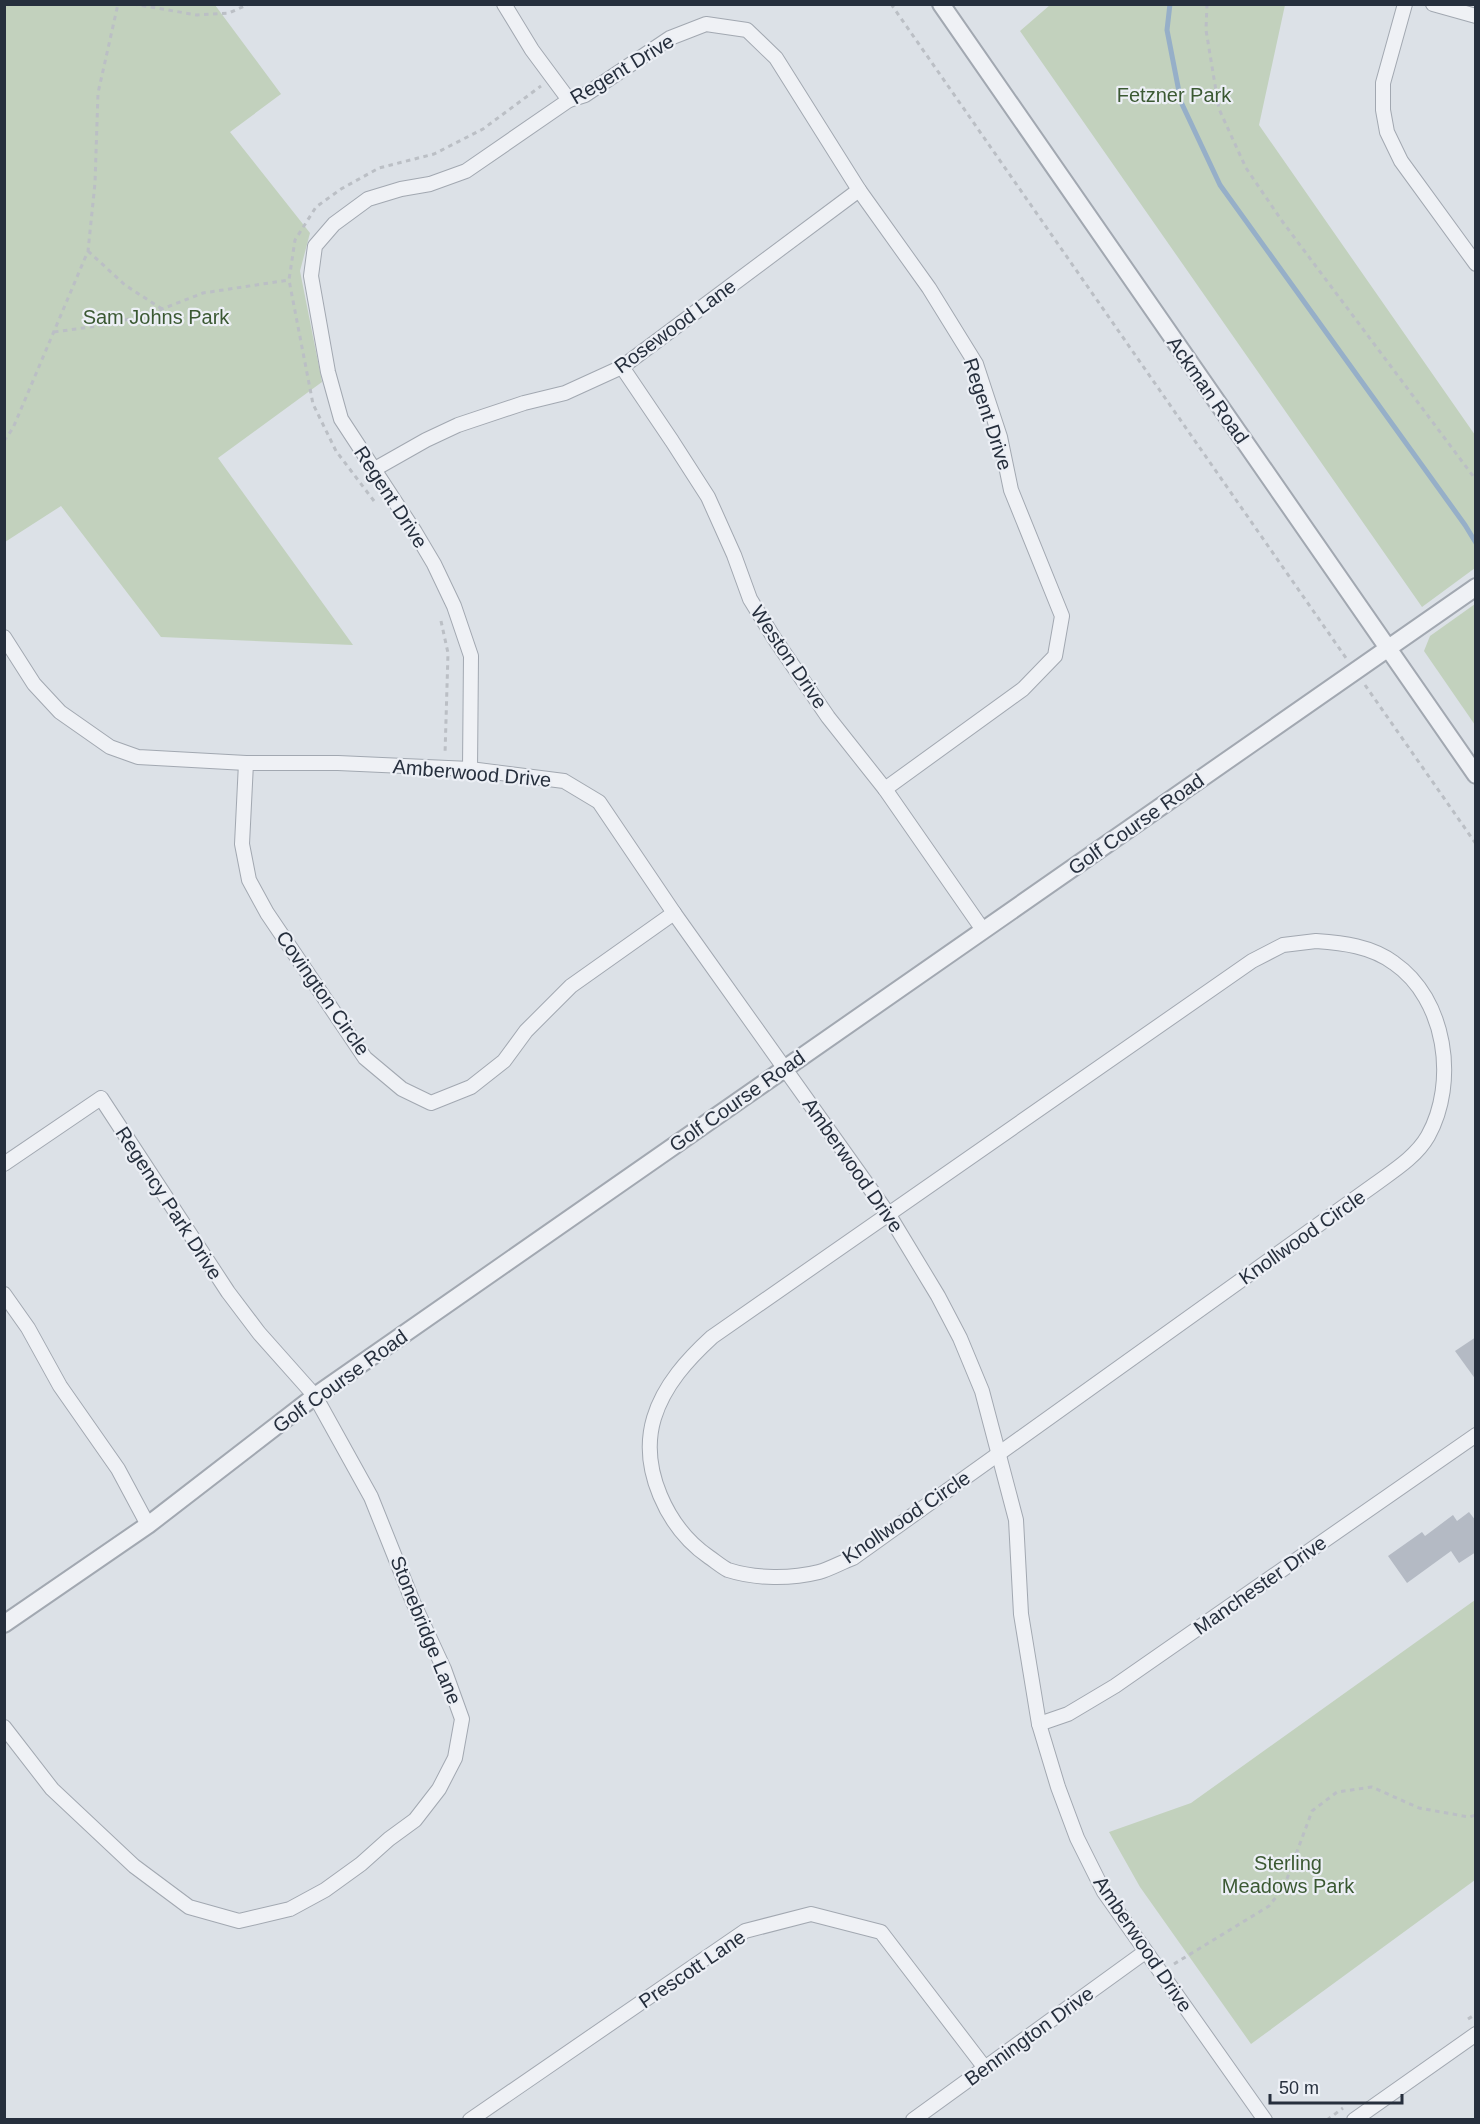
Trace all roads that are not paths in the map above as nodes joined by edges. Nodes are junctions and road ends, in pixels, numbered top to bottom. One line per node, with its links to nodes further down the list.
1 (504, 4): 6 (street)
2 (941, 4): 13 (street, Ackman Road)
3 (1405, 4): 8 (street)
4 (1433, 4): 5 (street)
5 (1476, 16)
6 (569, 100): 7 (street, Regent Drive); 10 (street, Regent Drive)
7 (859, 190): 9 (street, Rosewood Lane); 17 (street, Regent Drive)
8 (1476, 264)
9 (622, 367): 10 (street, Rosewood Lane); 17 (street, Weston Drive)
10 (374, 470): 15 (street, Regent Drive)
11 (1476, 586): 13 (street, Golf Course Road)
12 (4, 637): 14 (street, Amberwood Drive)
13 (1388, 649): 16 (street, Ackman Road); 19 (street, Golf Course Road)
14 (246, 763): 15 (street, Amberwood Drive); 18 (street, Covington Circle)
15 (470, 769): 18 (street, Amberwood Drive)
16 (1476, 775)
17 (885, 789): 19 (street, Weston Drive)
18 (674, 913): 20 (street, Amberwood Drive)
19 (983, 930): 20 (street, Golf Course Road)
20 (785, 1068): 22 (street, Amberwood Drive); 24 (street, Golf Course Road)
21 (4, 1164): 24 (street, Regency Park Drive)
22 (889, 1215): 26 (street, Amberwood Drive); 26 (street, Knollwood Circle); 26 (street, Knollwood Circle)
23 (4, 1294): 27 (street)
24 (315, 1396): 27 (street, Golf Course Road); 30 (street, Stonebridge Lane)
25 (1476, 1435): 29 (street, Manchester Drive)
26 (999, 1453): 29 (street, Amberwood Drive)
27 (148, 1524): 28 (street, Golf Course Road)
28 (4, 1624)
29 (1039, 1724): 31 (street, Amberwood Drive)
30 (4, 1727)
31 (1145, 1952): 33 (street, Bennington Drive); 36 (street, Amberwood Drive)
32 (1476, 2034): 37 (street)
33 (985, 2068): 34 (street, Prescott Lane); 35 (street, Bennington Drive)
34 (470, 2120)
35 (913, 2120)
36 (1265, 2120)
37 (1354, 2120)

